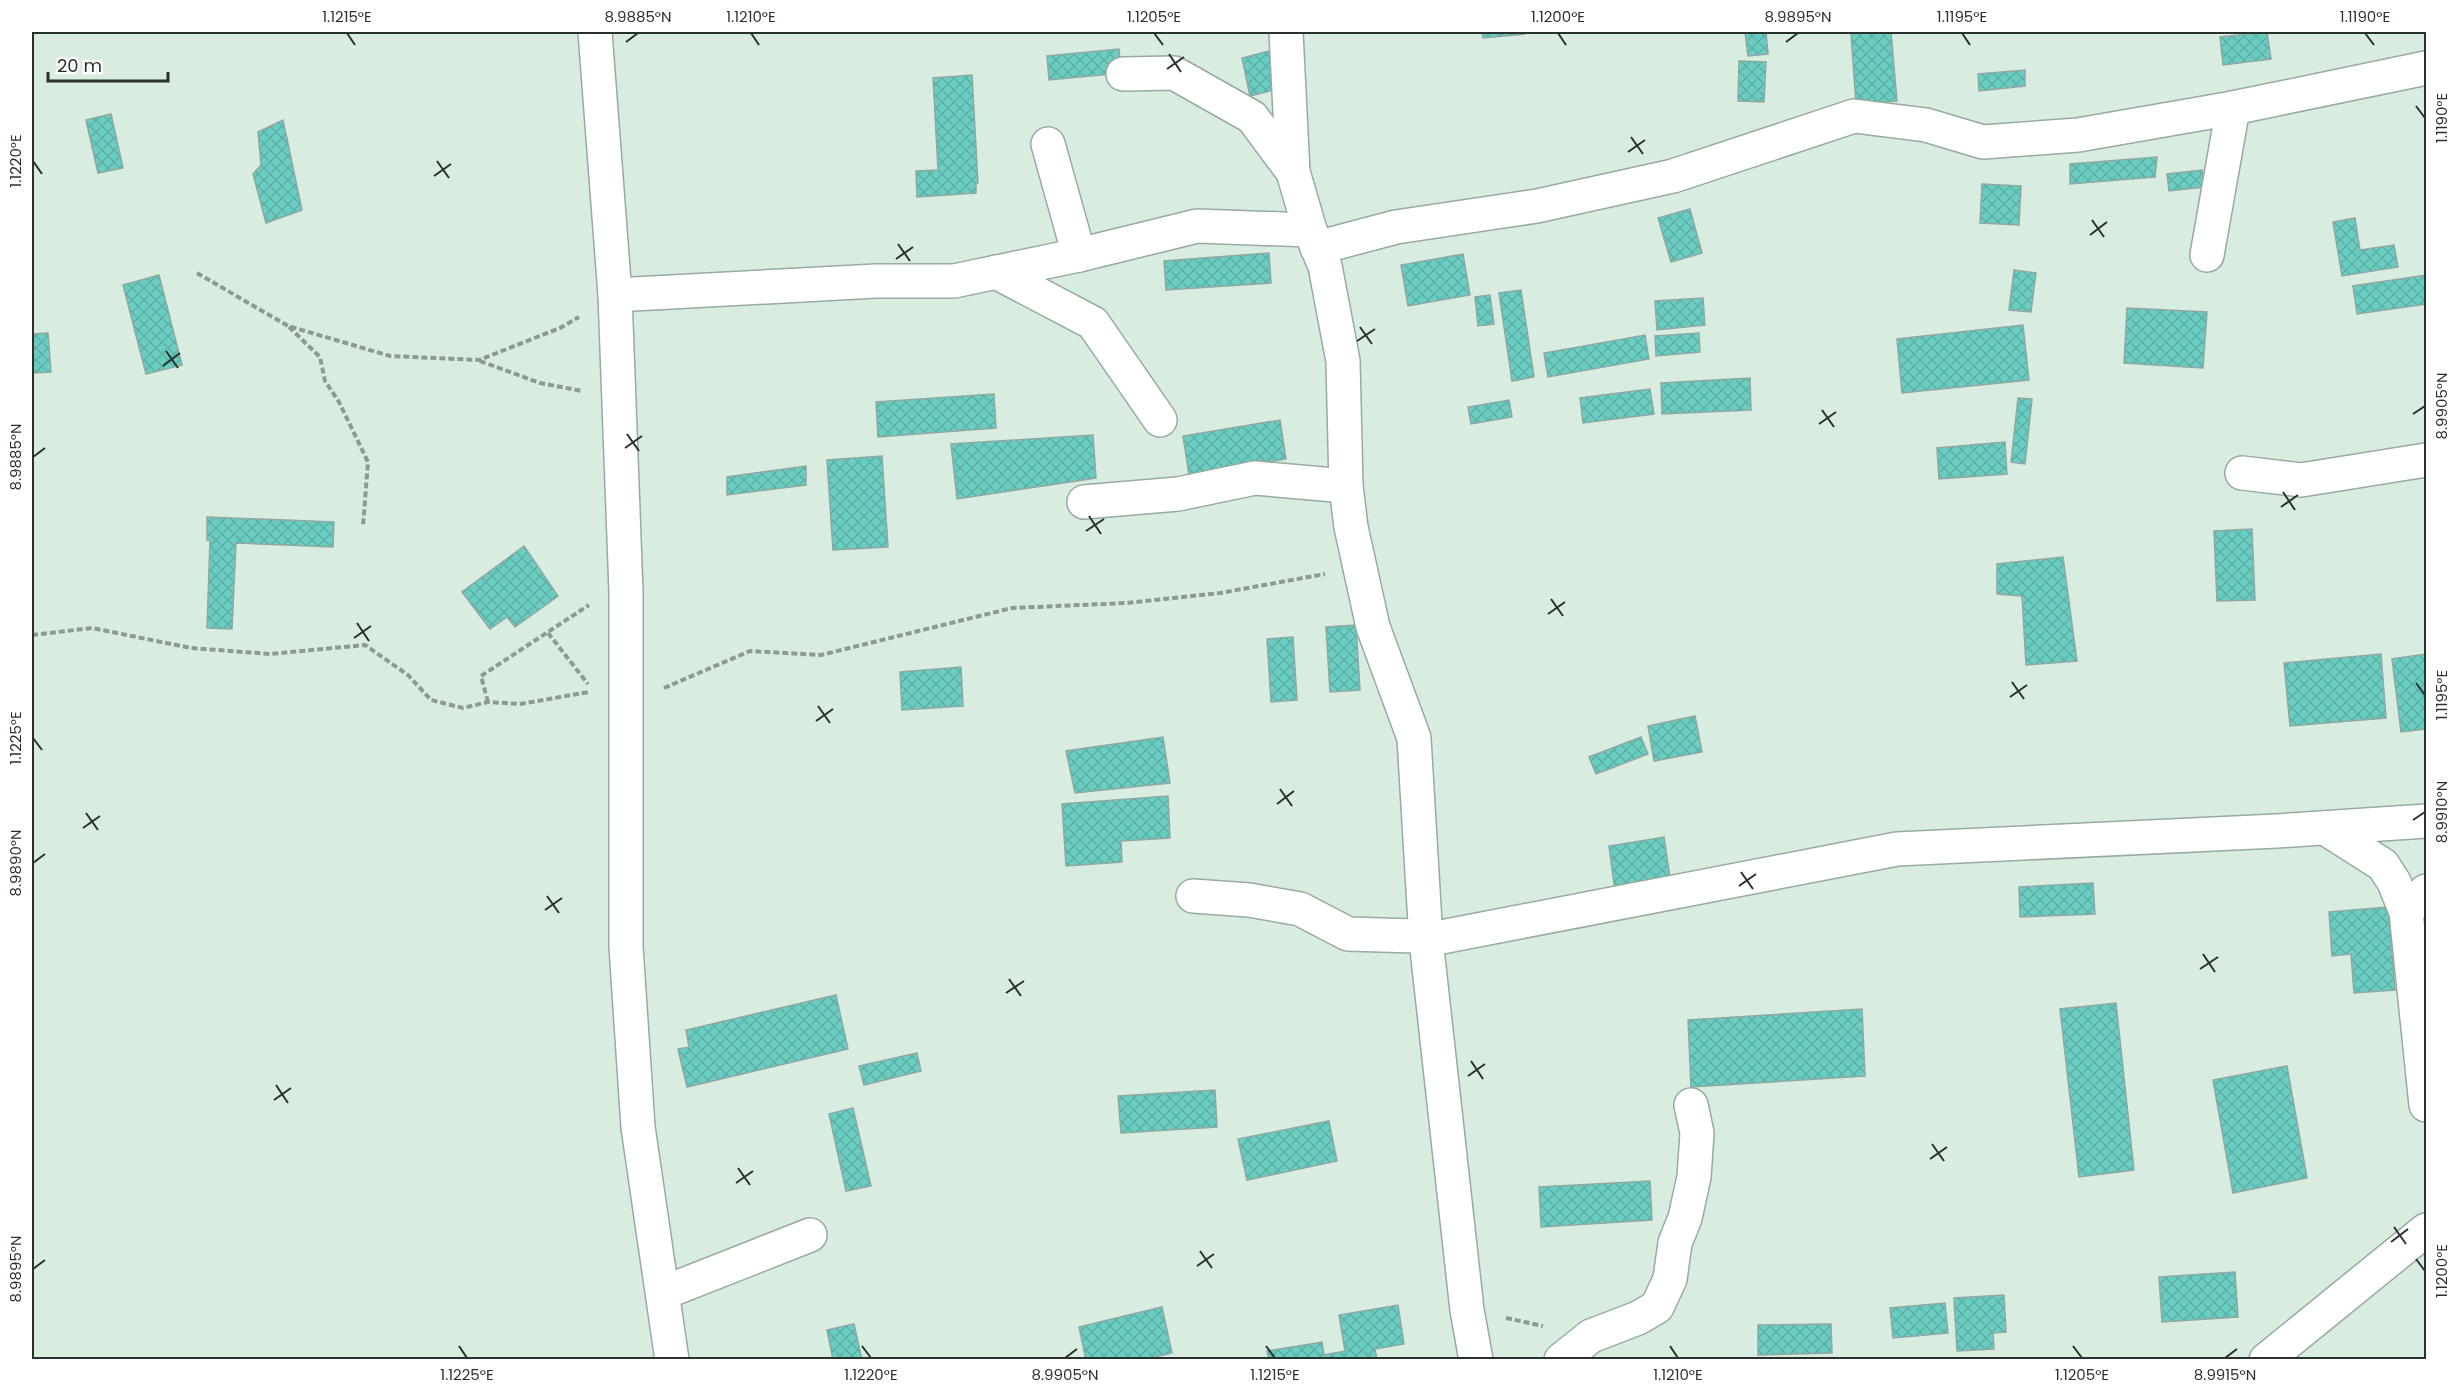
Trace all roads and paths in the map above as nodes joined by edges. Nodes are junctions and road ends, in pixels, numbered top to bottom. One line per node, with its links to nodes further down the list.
1 (595, 32): 13 (street)
2 (1286, 32): 7 (street)
3 (2427, 68): 5 (street)
4 (1123, 74): 7 (street)
5 (2233, 108): 8 (street); 10 (street)
6 (1048, 144): 9 (street)
7 (1293, 172): 8 (street)
8 (1313, 239): 9 (street); 20 (street)
9 (1079, 255): 11 (street)
10 (2207, 255)
11 (996, 272): 13 (street); 17 (street)
12 (197, 273): 14 (path)
13 (615, 295): 15 (path); 16 (street)
14 (288, 326): 15 (path); 22 (path)
15 (479, 360): 16 (path)
16 (617, 384): 24 (street)
17 (1160, 420)
18 (2427, 460): 19 (street)
19 (2242, 473)
20 (1346, 486): 21 (street); 23 (street)
21 (1084, 502)
22 (363, 526)
23 (1360, 567): 28 (path); 33 (street)
24 (626, 592): 25 (path); 28 (street)
25 (548, 633): 27 (path); 27 (path)
26 (32, 635): 27 (path)
27 (488, 702)
28 (625, 704): 38 (street)
29 (2427, 821): 30 (street)
30 (2325, 828): 32 (street); 33 (street)
31 (1193, 896): 33 (street)
32 (2416, 901): 35 (street)
33 (1426, 940): 39 (street)
34 (1691, 1105): 40 (street)
35 (2427, 1105)
36 (2425, 1224): 44 (street)
37 (810, 1235): 38 (street)
38 (663, 1293): 41 (street)
39 (1467, 1310): 40 (path); 42 (street)
40 (1591, 1336): 43 (street)
41 (672, 1359)
42 (1476, 1359)
43 (1561, 1359)
44 (2266, 1359)

